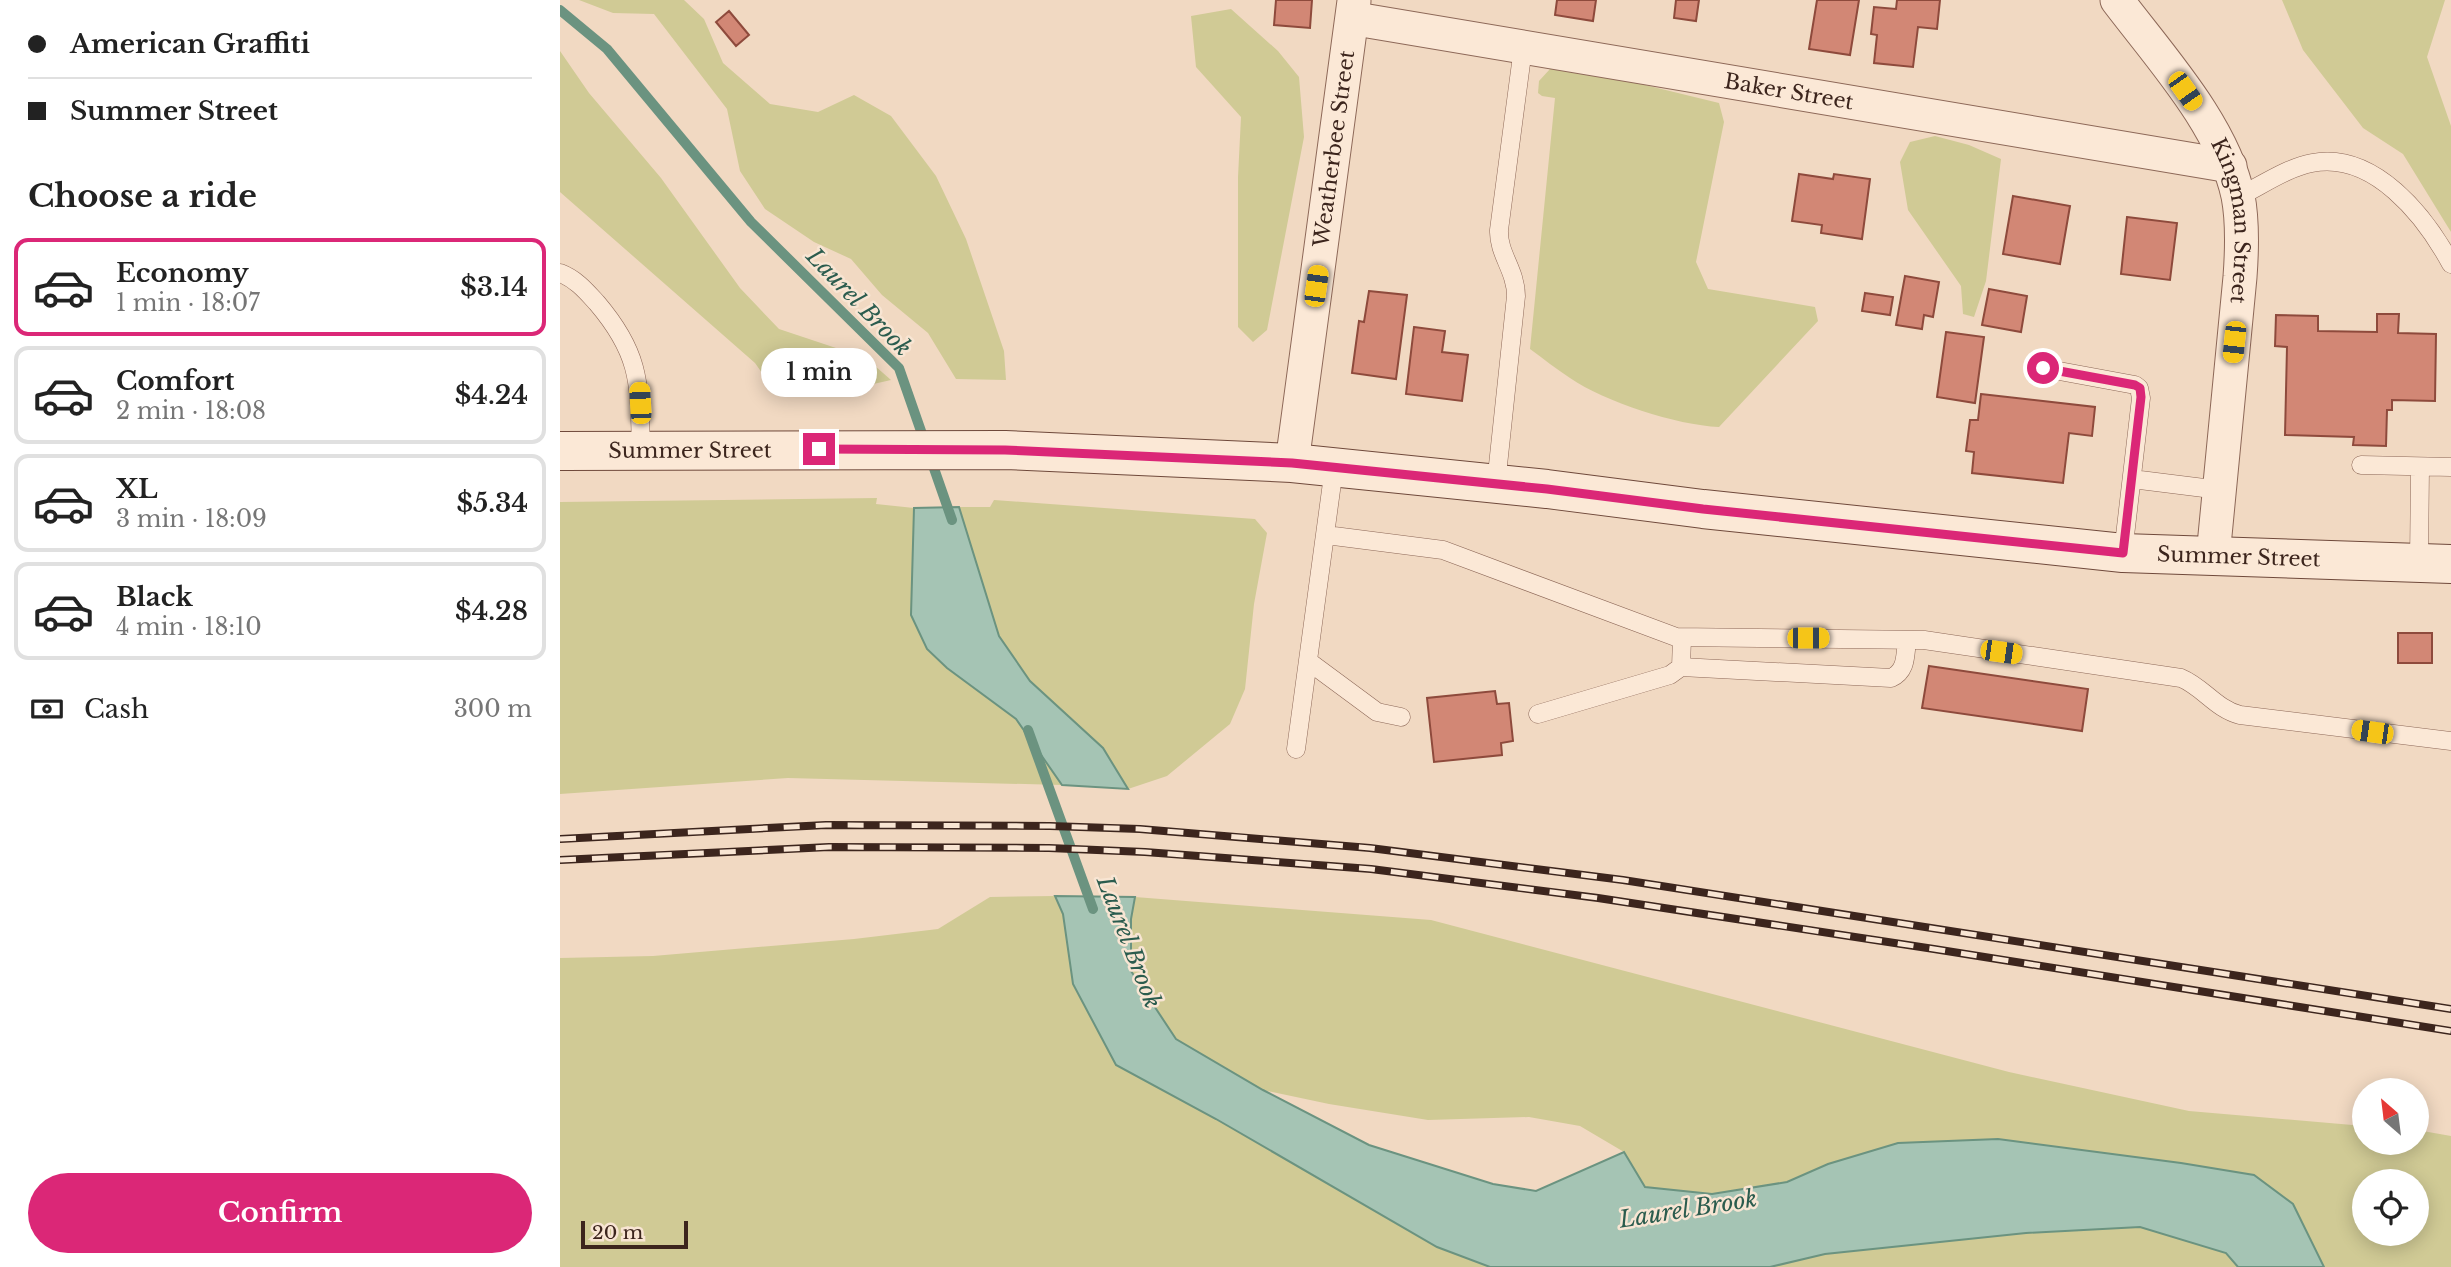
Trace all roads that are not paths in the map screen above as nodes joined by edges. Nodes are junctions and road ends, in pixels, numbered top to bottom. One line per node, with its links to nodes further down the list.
1 (2117, 0): 4 (street, Kingman Street)
2 (1353, 11): 3 (street, Baker Street); 11 (street, Weatherbee Street)
3 (1523, 48): 4 (street, Baker Street); 17 (lane)
4 (2230, 166): 5 (street, Kingman Street)
5 (2238, 197): 6 (lane); 18 (street, Kingman Street)
6 (2451, 264)
7 (560, 273): 9 (lane)
8 (2043, 368): 16 (lane)
9 (641, 450): 10 (main road, Summer Street); 11 (main road, Summer Street)
10 (560, 451)
11 (1292, 463): 15 (main road, Summer Street)
12 (2361, 465): 13 (lane)
13 (2420, 467): 14 (lane); 22 (lane)
14 (2451, 467)
15 (1334, 468): 17 (main road, Summer Street); 19 (lane)
16 (2132, 479): 18 (lane); 20 (lane)
17 (1496, 484): 20 (main road, Summer Street)
18 (2220, 490): 21 (street, Kingman Street)
19 (1326, 535): 23 (lane); 25 (lane)
20 (2123, 553): 21 (main road, Summer Street)
21 (2213, 556): 22 (main road, Summer Street)
22 (2435, 563)
23 (1682, 638): 24 (lane); 26 (lane)
24 (1907, 639): 26 (lane); 29 (lane)
25 (1308, 661): 28 (lane); 30 (lane)
26 (1681, 667): 27 (lane)
27 (1538, 714)
28 (1401, 717)
29 (2451, 741)
30 (1296, 749)

